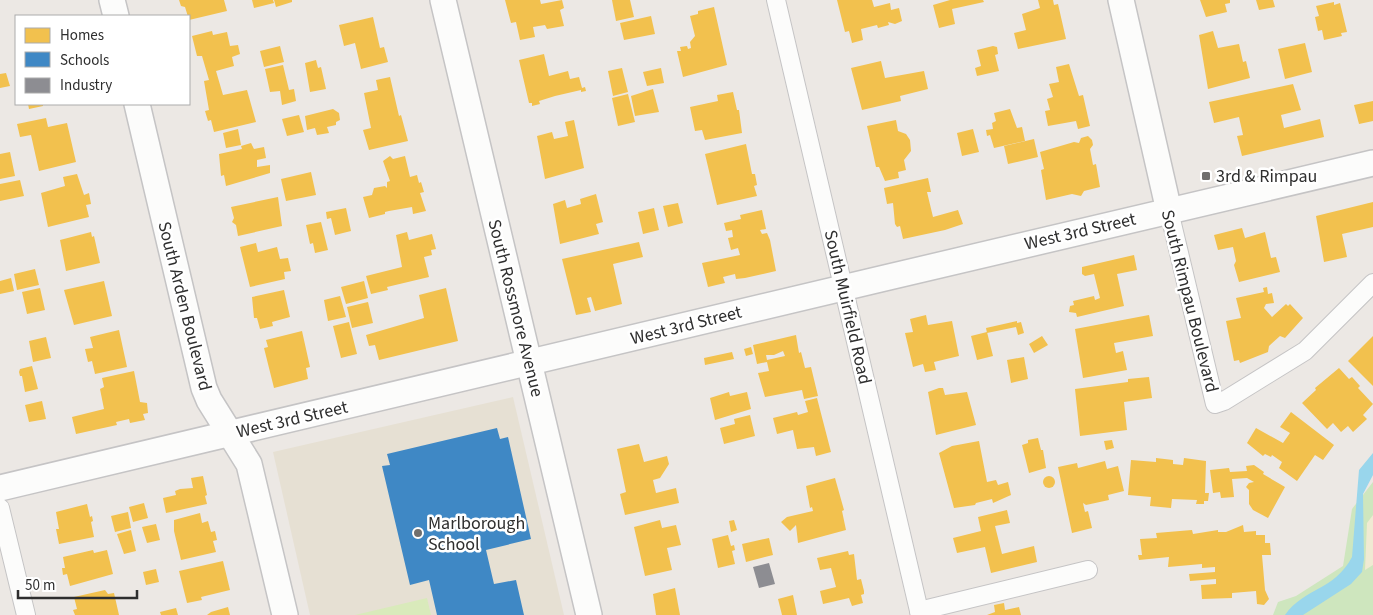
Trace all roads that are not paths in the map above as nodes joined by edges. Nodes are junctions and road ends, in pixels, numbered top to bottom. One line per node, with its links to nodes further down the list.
1 (112, 0): 5 (main road)
2 (443, 0): 11 (main road, South Rossmore Avenue)
3 (776, 0): 10 (street, South Muirfield Road)
4 (1121, 0): 8 (main road, South Rimpau Boulevard)
5 (116, 15)
6 (136, 105): 12 (main road, South Arden Boulevard)
7 (1373, 163): 8 (main road, West 3rd Street)
8 (1168, 211): 9 (street, South Rimpau Boulevard); 10 (main road, West 3rd Street)
9 (1373, 283)
10 (843, 287): 11 (main road, West 3rd Street); 16 (street, South Muirfield Road)
11 (530, 363): 12 (main road, West 3rd Street); 19 (main road, South Rossmore Avenue)
12 (229, 433): 13 (main road, West 3rd Street); 18 (main road, South Arden Boulevard)
13 (0, 488)
14 (0, 508): 17 (street)
15 (1088, 570): 16 (street)
16 (920, 613)
17 (26, 615)
18 (285, 615)
19 (589, 615)

